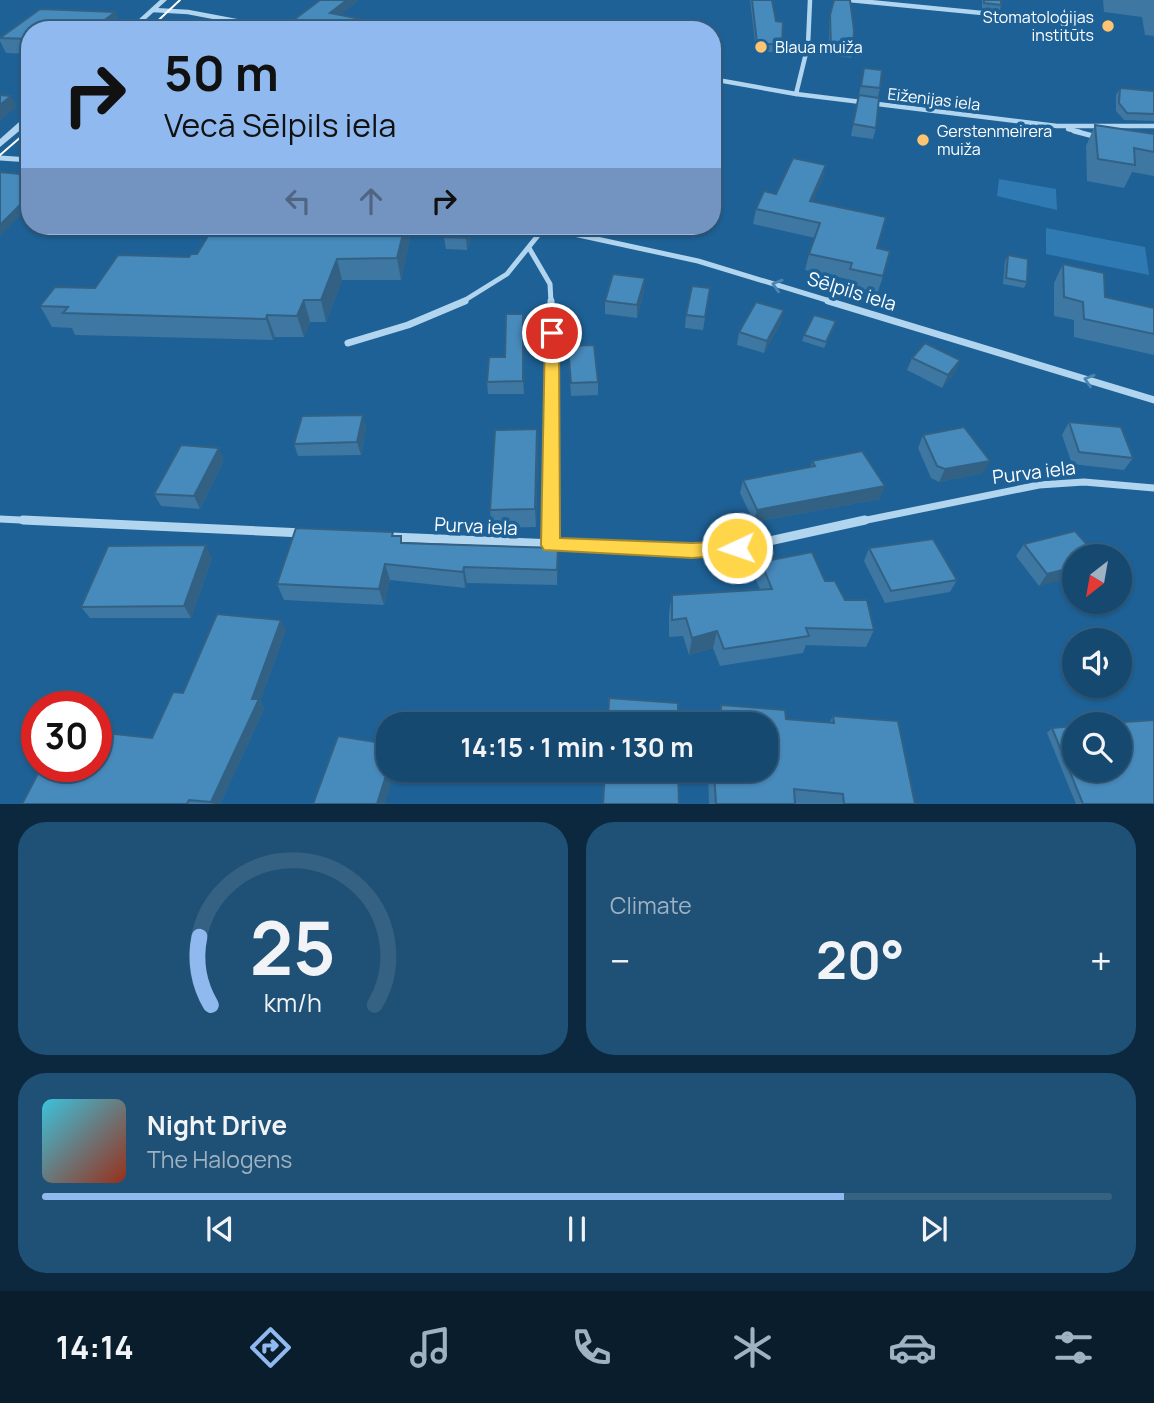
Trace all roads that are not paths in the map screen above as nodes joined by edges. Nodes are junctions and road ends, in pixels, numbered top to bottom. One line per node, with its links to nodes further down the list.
1 (164, 0): 4 (street)
2 (810, 0): 9 (street)
3 (849, 0): 5 (street)
4 (153, 10): 6 (street); 7 (street)
5 (1032, 18)
6 (140, 21)
7 (238, 21)
8 (721, 81): 9 (street, Eiženijas iela)
9 (796, 94): 11 (street, Eiženijas iela)
10 (21, 125): 14 (street)
11 (1057, 126): 12 (street, Eiženijas iela); 13 (street)
12 (1154, 126)
13 (1110, 139)
14 (0, 144)
15 (0, 158): 16 (street)
16 (21, 159)
17 (536, 235): 19 (street)
18 (577, 235): 21 (street, Sēlpils iela, one-way to 18)
19 (530, 248): 20 (street); 26 (street)
20 (348, 343)
21 (1154, 400)
22 (1154, 488): 26 (street, Purva iela)
23 (0, 519): 24 (street)
24 (316, 533)
25 (384, 537): 26 (street, Purva iela)
26 (551, 545)

